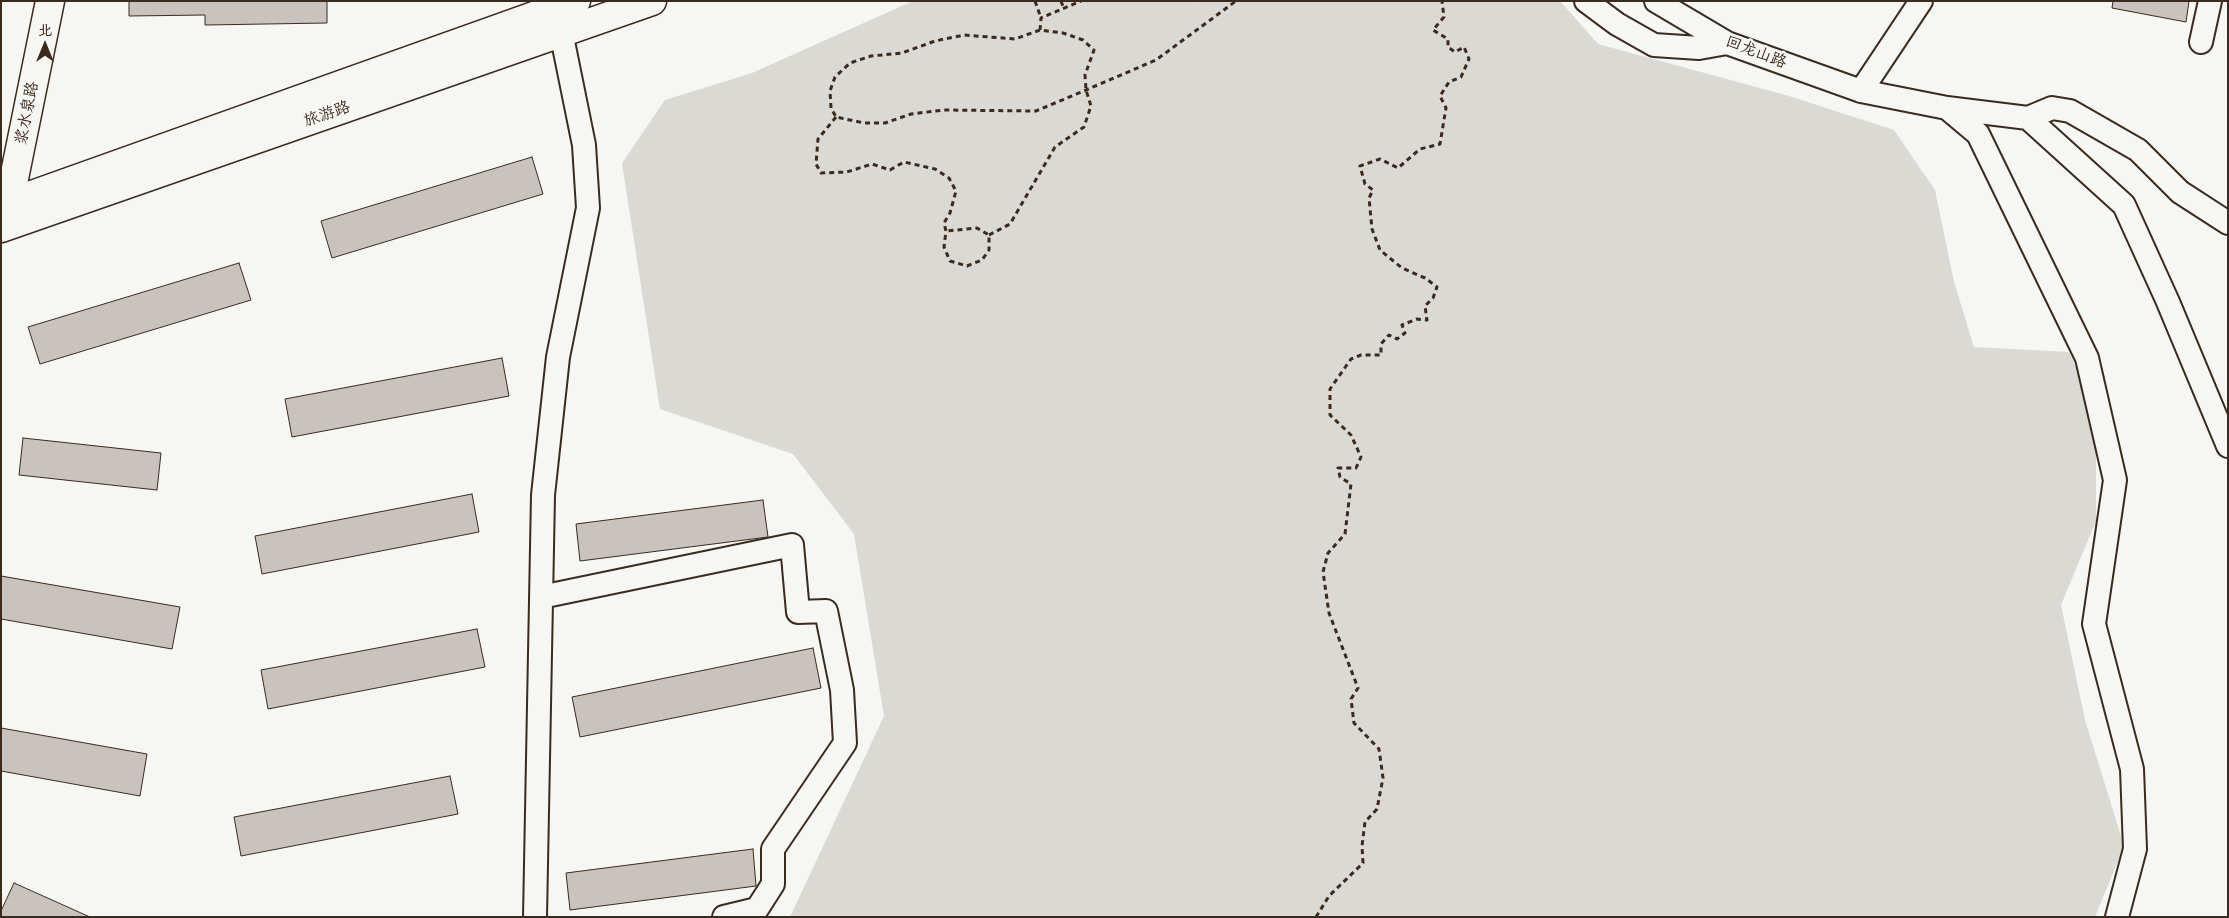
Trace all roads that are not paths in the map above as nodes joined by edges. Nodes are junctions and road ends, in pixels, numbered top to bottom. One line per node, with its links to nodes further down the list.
1 (50, 1): 13 (main road, 浆水泉路)
2 (652, 1): 7 (main road, 旅游路)
3 (1586, 1): 9 (street)
4 (1656, 1): 9 (street, 回龙山路)
5 (1921, 1): 10 (street)
6 (2210, 1): 8 (street)
7 (564, 14): 13 (main road, 旅游路); 16 (street)
8 (2202, 42)
9 (1727, 43): 10 (street, 回龙山路)
10 (1861, 91): 11 (street, 回龙山路)
11 (1947, 108): 12 (street, 回龙山路); 19 (street)
12 (2028, 118): 14 (street); 15 (street)
13 (3, 215)
14 (2228, 223)
15 (2228, 447)
16 (541, 597): 17 (street); 18 (street)
17 (535, 917)
18 (724, 917)
19 (2117, 917)

